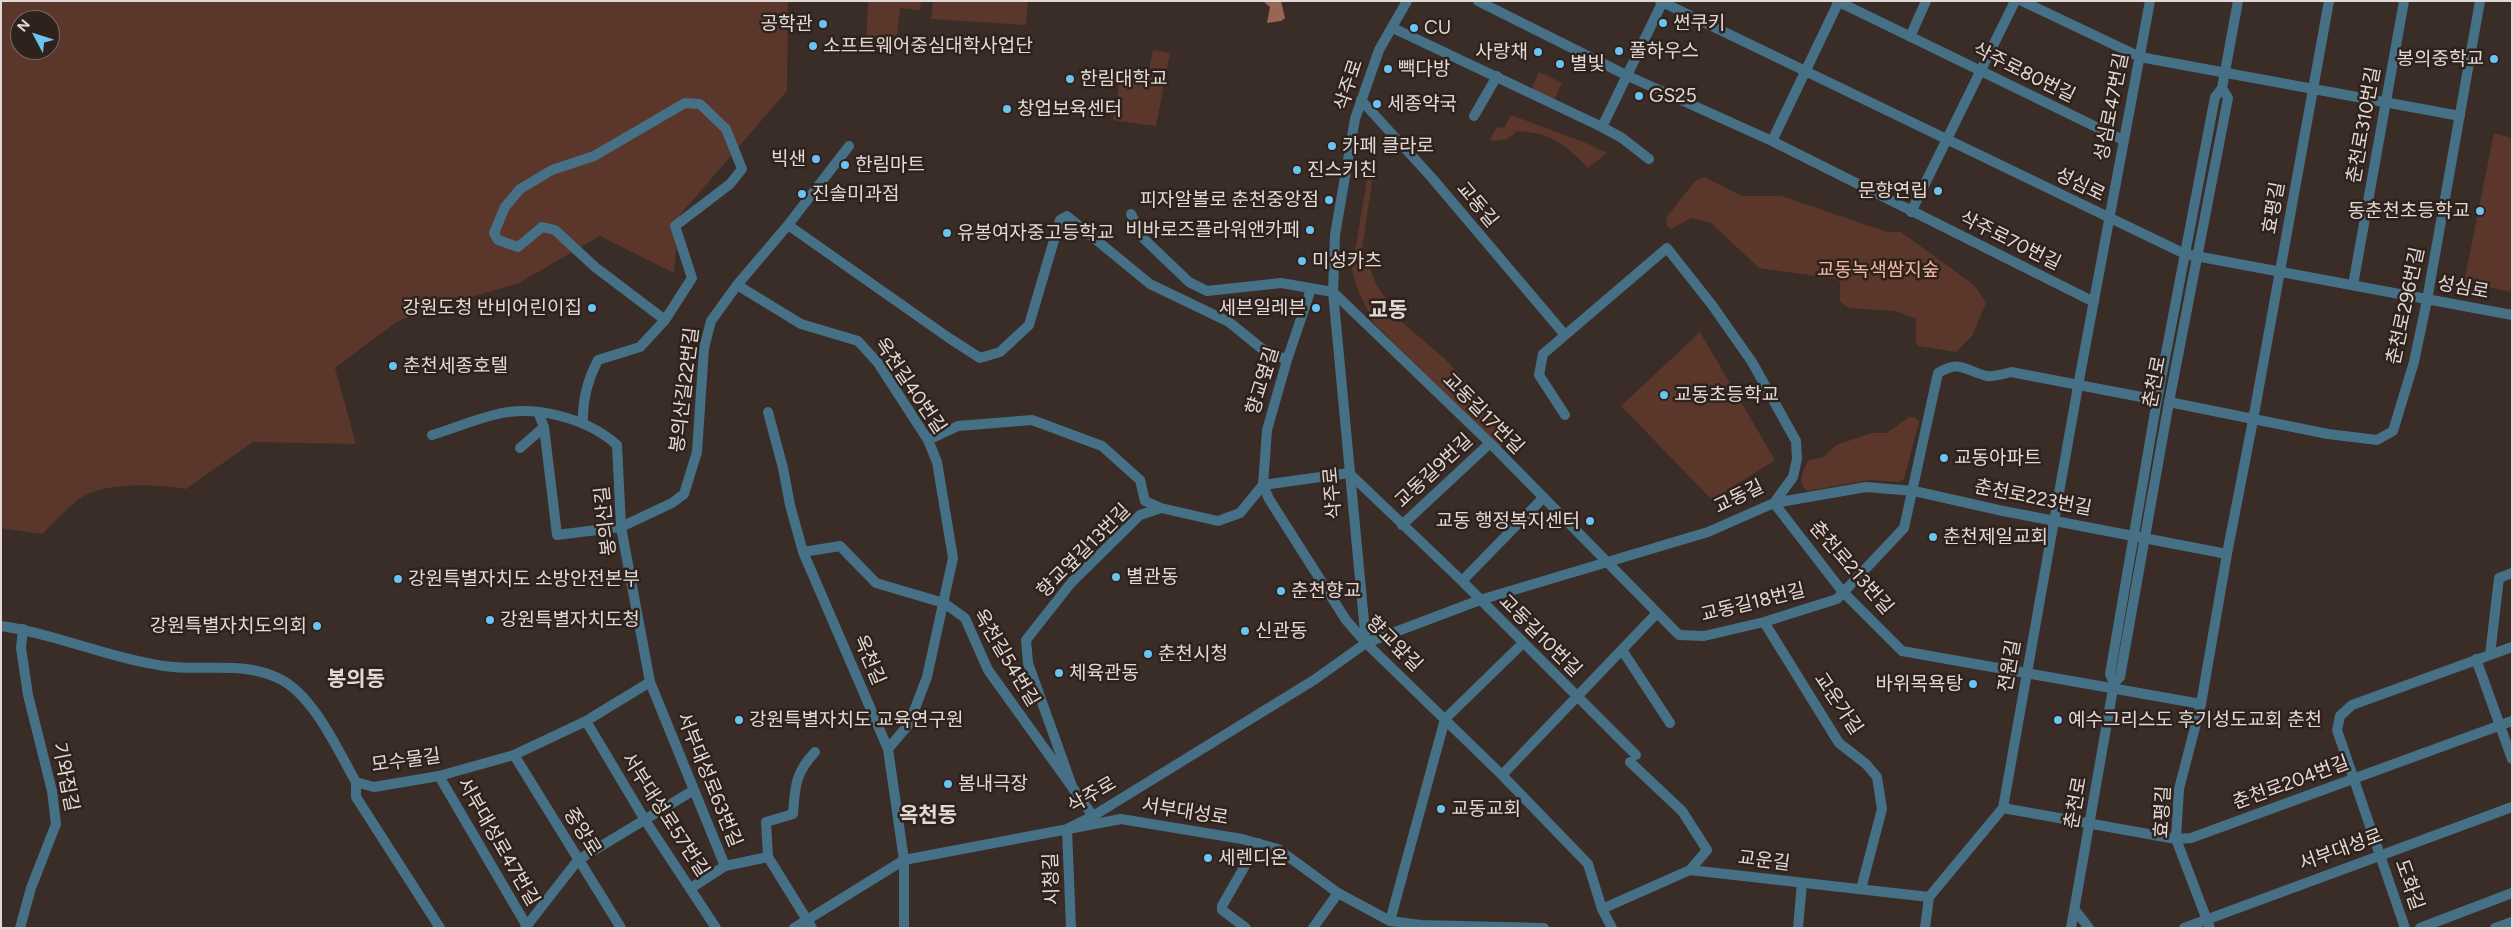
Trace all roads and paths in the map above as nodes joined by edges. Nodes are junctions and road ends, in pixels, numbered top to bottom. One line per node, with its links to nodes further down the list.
1 (1407, 1): 13 (street, 삭주로)
2 (1478, 1): 20 (street, 삭주로70번길)
3 (1838, 1): 14 (street, 삭주로80번길); 17 (street, 삭주로80번길)
4 (1926, 1): 14 (street)
5 (2015, 1): 16 (street)
6 (2022, 1): 15 (street)
7 (2150, 1): 15 (street, 성심로47번길)
8 (2238, 1): 18 (street, 춘천로)
9 (2329, 1): 22 (street, 효평길)
10 (2404, 1): 24 (street, 춘천로310번길)
11 (2480, 1): 26 (street, 춘천로296번길)
12 (1662, 2): 17 (street, 성심로); 20 (street)
13 (1393, 28): 19 (street); 23 (street, 삭주로)
14 (1910, 36): 16 (street, 삭주로80번길)
15 (2140, 57): 18 (street); 29 (street, 성심로47번길)
16 (1982, 71): 28 (street); 29 (street, 삭주로80번길)
17 (1805, 72): 28 (street, 성심로); 30 (street)
18 (2225, 72): 21 (street, 춘천로); 22 (street)
19 (1497, 76): 25 (street); 27 (street)
20 (1628, 76): 27 (street); 30 (street, 삭주로70번길)
21 (2222, 88): 37 (street, 춘천로); 38 (street, 춘천로)
22 (2313, 88): 24 (street); 39 (street, 효평길)
23 (1360, 100): 43 (street, 삭주로); 48 (street, 교동길)
24 (2385, 102): 26 (street); 41 (street, 춘천로310번길)
25 (1474, 116)
26 (2460, 116): 44 (street, 춘천로296번길)
27 (1602, 127): 32 (street)
28 (1947, 140): 33 (street); 35 (street, 성심로)
29 (2124, 140): 35 (street, 성심로47번길)
30 (1772, 141): 33 (street, 삭주로70번길)
31 (849, 146): 36 (street, 봉의산길22번길)
32 (1648, 160)
33 (1911, 212): 45 (street, 삭주로70번길)
34 (1131, 214): 42 (street)
35 (2109, 219): 37 (street, 성심로); 45 (street, 전원길)
36 (788, 225): 40 (street, 봉의산길22번길); 49 (street)
37 (2185, 254): 38 (street, 성심로); 51 (street, 춘천로)
38 (2198, 258): 39 (street, 성심로); 52 (street, 춘천로)
39 (2280, 273): 41 (street, 성심로); 56 (street, 효평길)
40 (737, 285): 60 (street, 옥천길40번길); 71 (street, 봉의산길22번길)
41 (2353, 285): 44 (street, 성심로)
42 (1311, 289): 43 (street); 49 (street, 향교옆길)
43 (1333, 292): 61 (street, 교동길17번길); 63 (street, 삭주로)
44 (2427, 300): 46 (street, 성심로); 56 (street, 춘천로296번길)
45 (2094, 302): 50 (street, 전원길)
46 (2512, 315)
47 (665, 320): 47 (street); 57 (street)
48 (1565, 335): 55 (street, 교동길); 67 (street, 교동길)
49 (1287, 360): 64 (street, 향교옆길)
50 (2078, 386): 51 (street); 65 (street); 69 (street, 전원길)
51 (2157, 400): 72 (street, 춘천로)
52 (2169, 402): 56 (street); 72 (street, 춘천로)
53 (534, 412): 57 (street, 봉의산길); 58 (street); 59 (street, 봉의산길)
54 (768, 412): 73 (street, 옥천길)
55 (1564, 415)
56 (2254, 420): 74 (street, 효평길)
57 (583, 423): 71 (street, 봉의산길)
58 (544, 427): 62 (street); 71 (street, 봉의산길22번길)
59 (432, 435)
60 (928, 440): 68 (street); 80 (street, 옥천길40번길)
61 (1490, 443): 66 (street, 교동길17번길); 70 (street, 교동길9번길)
62 (520, 448)
63 (1349, 473): 64 (street); 70 (street, 교동길9번길); 85 (street, 삭주로)
64 (1263, 484): 68 (street, 향교옆길13번길); 85 (street, 향교앞길)
65 (1914, 491): 67 (street, 춘천로223번길); 69 (street, 춘천로223번길); 78 (street)
66 (1543, 498): 75 (street, 교동길17번길); 77 (street)
67 (1774, 503): 75 (street, 교동길); 78 (street, 춘천로213번길)
68 (1161, 508): 109 (street, 향교옆길13번길)
69 (2054, 521): 72 (street, 춘천로223번길); 91 (street, 전원길)
70 (1402, 525): 77 (street, 교동길9번길)
71 (620, 527): 92 (street, 봉의산길)
72 (2140, 537): 74 (street); 93 (street, 춘천로)
73 (803, 552): 80 (street, 옥천길54번길); 101 (street, 옥천길)
74 (2227, 554): 95 (street, 효평길)
75 (1606, 563): 79 (street, 교동길); 81 (street, 교동길18번길)
76 (2512, 573): 89 (street)
77 (1462, 581): 79 (street, 교동길9번길)
78 (1842, 591): 82 (street, 교동길18번길); 91 (street, 춘천로213번길)
79 (1480, 600): 85 (street, 교동길); 86 (street, 교동길10번길)
80 (944, 603): 101 (street, 옥천길40번길); 109 (street, 옥천길54번길)
81 (1657, 613): 82 (street, 교동길18번길); 88 (street, 교동길10번길)
82 (1764, 622): 127 (street, 교운가길)
83 (1, 626): 84 (street, 모수물길)
84 (23, 629): 108 (street, 모수물길); 138 (street, 기와집길)
85 (1366, 643): 96 (street, 향교앞길); 113 (street, 삭주로)
86 (1523, 643): 94 (street, 교동길10번길); 96 (street)
87 (2512, 647): 89 (street, 도화길)
88 (1622, 650): 94 (street, 교동길10번길); 99 (street)
89 (2490, 655): 90 (street, 도화길)
90 (2476, 659): 100 (street); 107 (street, 도화길)
91 (2026, 674): 93 (street, 춘천로213번길); 112 (street, 전원길)
92 (650, 682): 97 (street); 110 (street, 서부대성로63번길)
93 (2113, 686): 95 (street); 115 (street, 춘천로)
94 (1576, 697): 105 (street); 124 (street, 교동길10번길)
95 (2202, 704): 117 (street, 효평길)
96 (1445, 719): 105 (street, 향교앞길); 133 (street)
97 (586, 721): 103 (street); 114 (street, 서부대성로57번길)
98 (2512, 721): 100 (street, 춘천로204번길)
99 (1670, 723)
100 (2499, 726): 104 (street); 107 (street, 춘천로204번길)
101 (888, 749): 122 (street, 옥천길)
102 (815, 752): 120 (street)
103 (514, 755): 106 (street, 모수물길); 121 (street, 중앙로)
104 (2512, 759)
105 (1502, 775): 131 (street, 향교앞길)
106 (439, 776): 108 (street, 모수물길); 137 (street, 서부대성로47번길)
107 (2354, 779): 117 (street, 춘천로204번길); 119 (street, 도화길)
108 (356, 782): 139 (street)
109 (1073, 789): 113 (street, 옥천길54번길)
110 (694, 790): 114 (street); 123 (street, 서부대성로63번길)
111 (2512, 807): 119 (street, 서부대성로)
112 (2003, 808): 115 (street, 춘천로204번길); 130 (street)
113 (1093, 816): 116 (street, 삭주로)
114 (645, 820): 121 (street); 126 (street, 서부대성로57번길)
115 (2090, 825): 117 (street, 춘천로204번길); 132 (street, 춘천로)
116 (1067, 829): 118 (street, 서부대성로); 122 (street, 서부대성로); 144 (street, 시청길)
117 (2176, 839): 135 (street, 효평길)
118 (1258, 843): 128 (street, 서부대성로); 145 (street)
119 (2380, 854): 135 (street, 서부대성로); 154 (street, 도화길)
120 (768, 857): 123 (street, 서부대성로63번길); 136 (street, 서부대성로63번길)
121 (578, 860): 137 (street, 서부대성로47번길); 140 (street, 중앙로)
122 (904, 860): 136 (street, 서부대성로); 143 (street, 옥천길)
123 (725, 866): 126 (street)
124 (1690, 870): 125 (street, 교운길); 131 (street)
125 (1802, 883): 127 (street, 교운길); 149 (street)
126 (691, 888): 141 (street, 서부대성로57번길)
127 (1861, 888): 130 (street, 교운길)
128 (1338, 893): 133 (street, 서부대성로); 146 (street)
129 (2512, 893): 155 (street)
130 (1929, 897): 150 (street)
131 (1602, 909): 148 (street, 향교앞길)
132 (2075, 910): 151 (street, 춘천로); 152 (street)
133 (1390, 921): 147 (street, 서부대성로)
134 (2512, 922): 156 (street)
135 (2208, 923): 153 (street, 서부대성로)
136 (810, 924): 142 (street, 서부대성로)
137 (526, 927)
138 (20, 928)
139 (440, 928)
140 (621, 928)
141 (716, 928)
142 (794, 928)
143 (904, 928)
144 (1072, 928)
145 (1246, 928)
146 (1313, 928)
147 (1544, 928)
148 (1612, 928)
149 (1798, 928)
150 (1925, 928)
151 (2070, 928)
152 (2089, 928)
153 (2184, 928)
154 (2405, 928)
155 (2420, 928)
156 (2495, 928)

